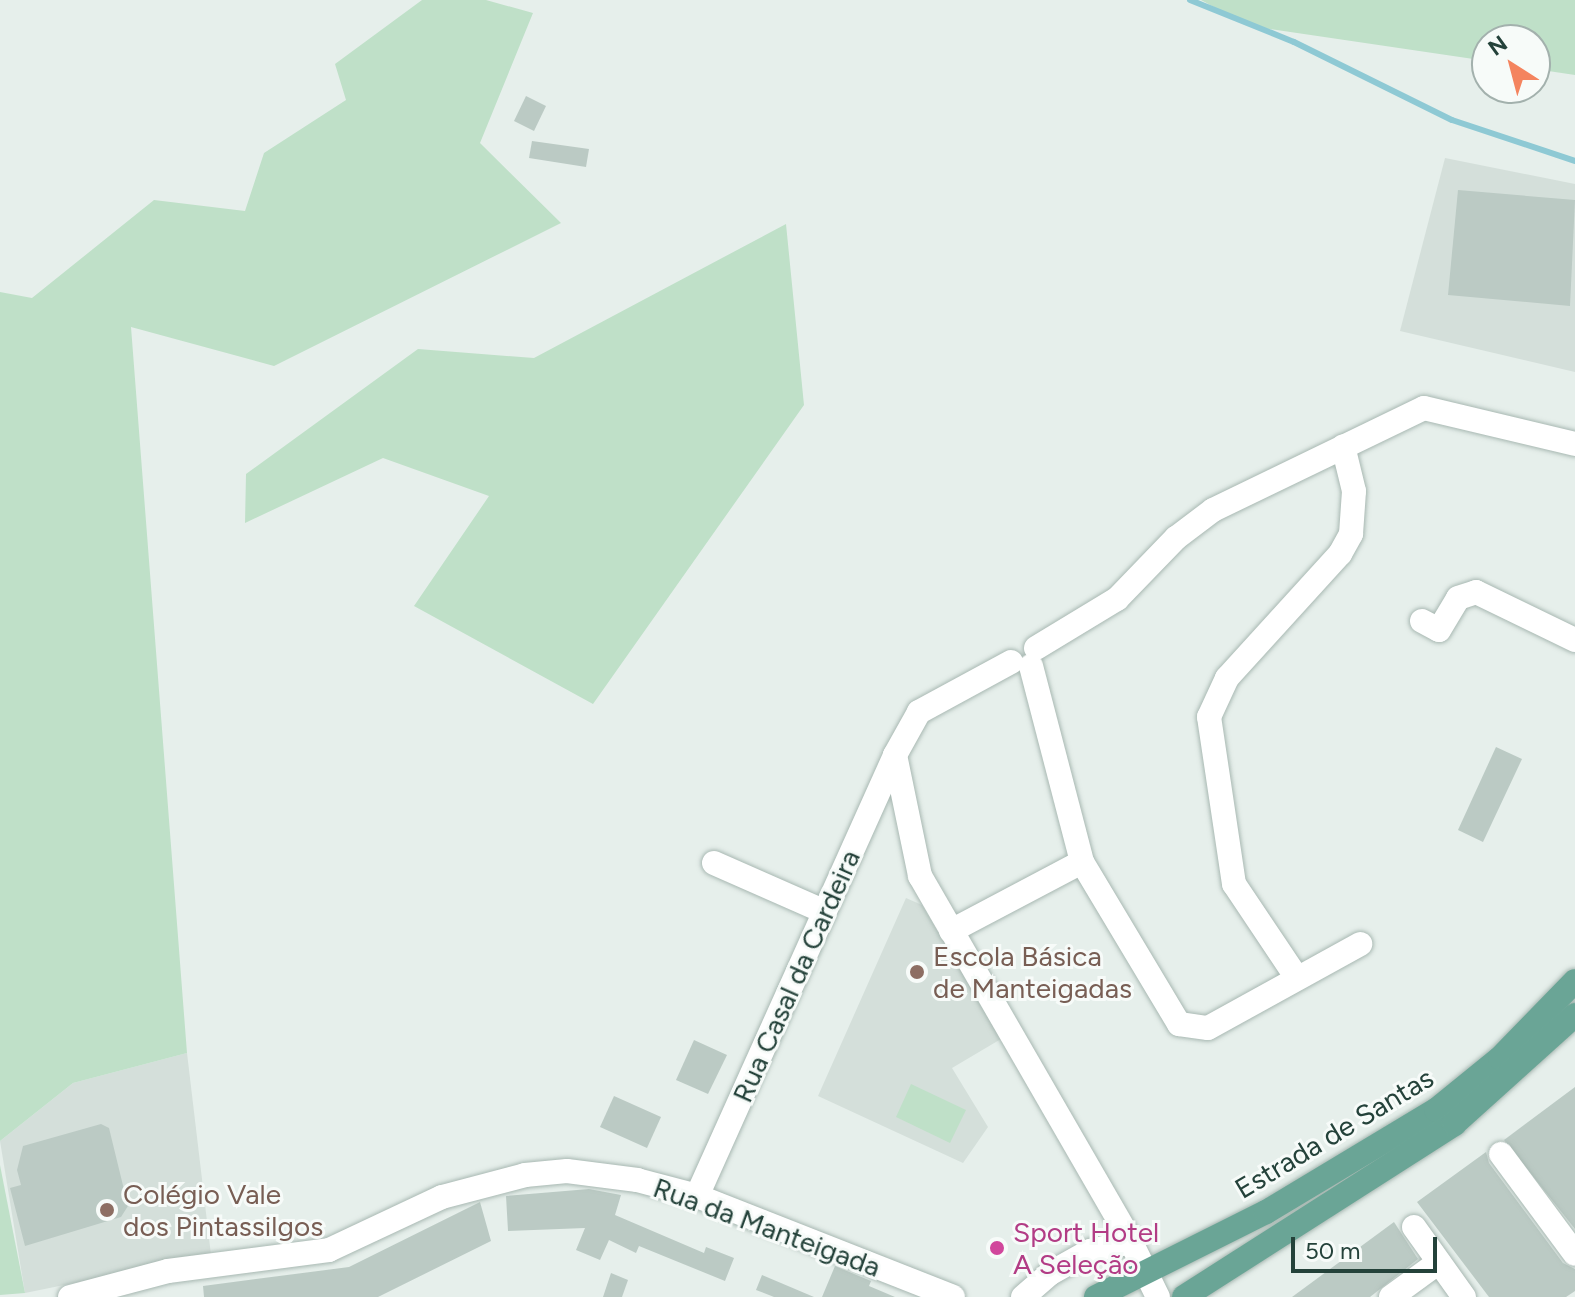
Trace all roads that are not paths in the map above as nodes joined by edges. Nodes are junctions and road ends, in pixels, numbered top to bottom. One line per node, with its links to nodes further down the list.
1 (1575, 444): 2 (street, Rua Casal da Cardeira)
2 (1343, 446): 5 (street, Rua Casal da Cardeira); 12 (street)
3 (1422, 621): 4 (street)
4 (1575, 640)
5 (1026, 659): 6 (street, Rua Casal da Cardeira); 7 (street)
6 (895, 755): 9 (street, Rua Casal da Cardeira); 10 (street)
7 (1082, 862): 10 (street); 12 (street)
8 (714, 863): 9 (street)
9 (825, 912): 16 (street, Rua Casal da Cardeira)
10 (951, 931): 18 (street)
11 (1360, 944): 12 (street)
12 (1297, 978)
13 (1575, 981): 21 (main road, Estrada de Santas)
14 (1575, 1015): 22 (main road, Estrada de Santas)
15 (1501, 1154): 19 (street)
16 (697, 1196): 23 (street, Rua da Manteigada); 24 (street, Rua da Manteigada)
17 (1414, 1227): 20 (street)
18 (1131, 1242): 21 (street); 25 (street)
19 (1575, 1254)
20 (1439, 1262): 28 (street); 29 (street)
21 (1144, 1272): 26 (main road, Estrada de Santas); 27 (street)
22 (1195, 1293)
23 (70, 1297)
24 (953, 1297)
25 (1023, 1297)
26 (1096, 1297)
27 (1158, 1297)
28 (1391, 1297)
29 (1464, 1297)

